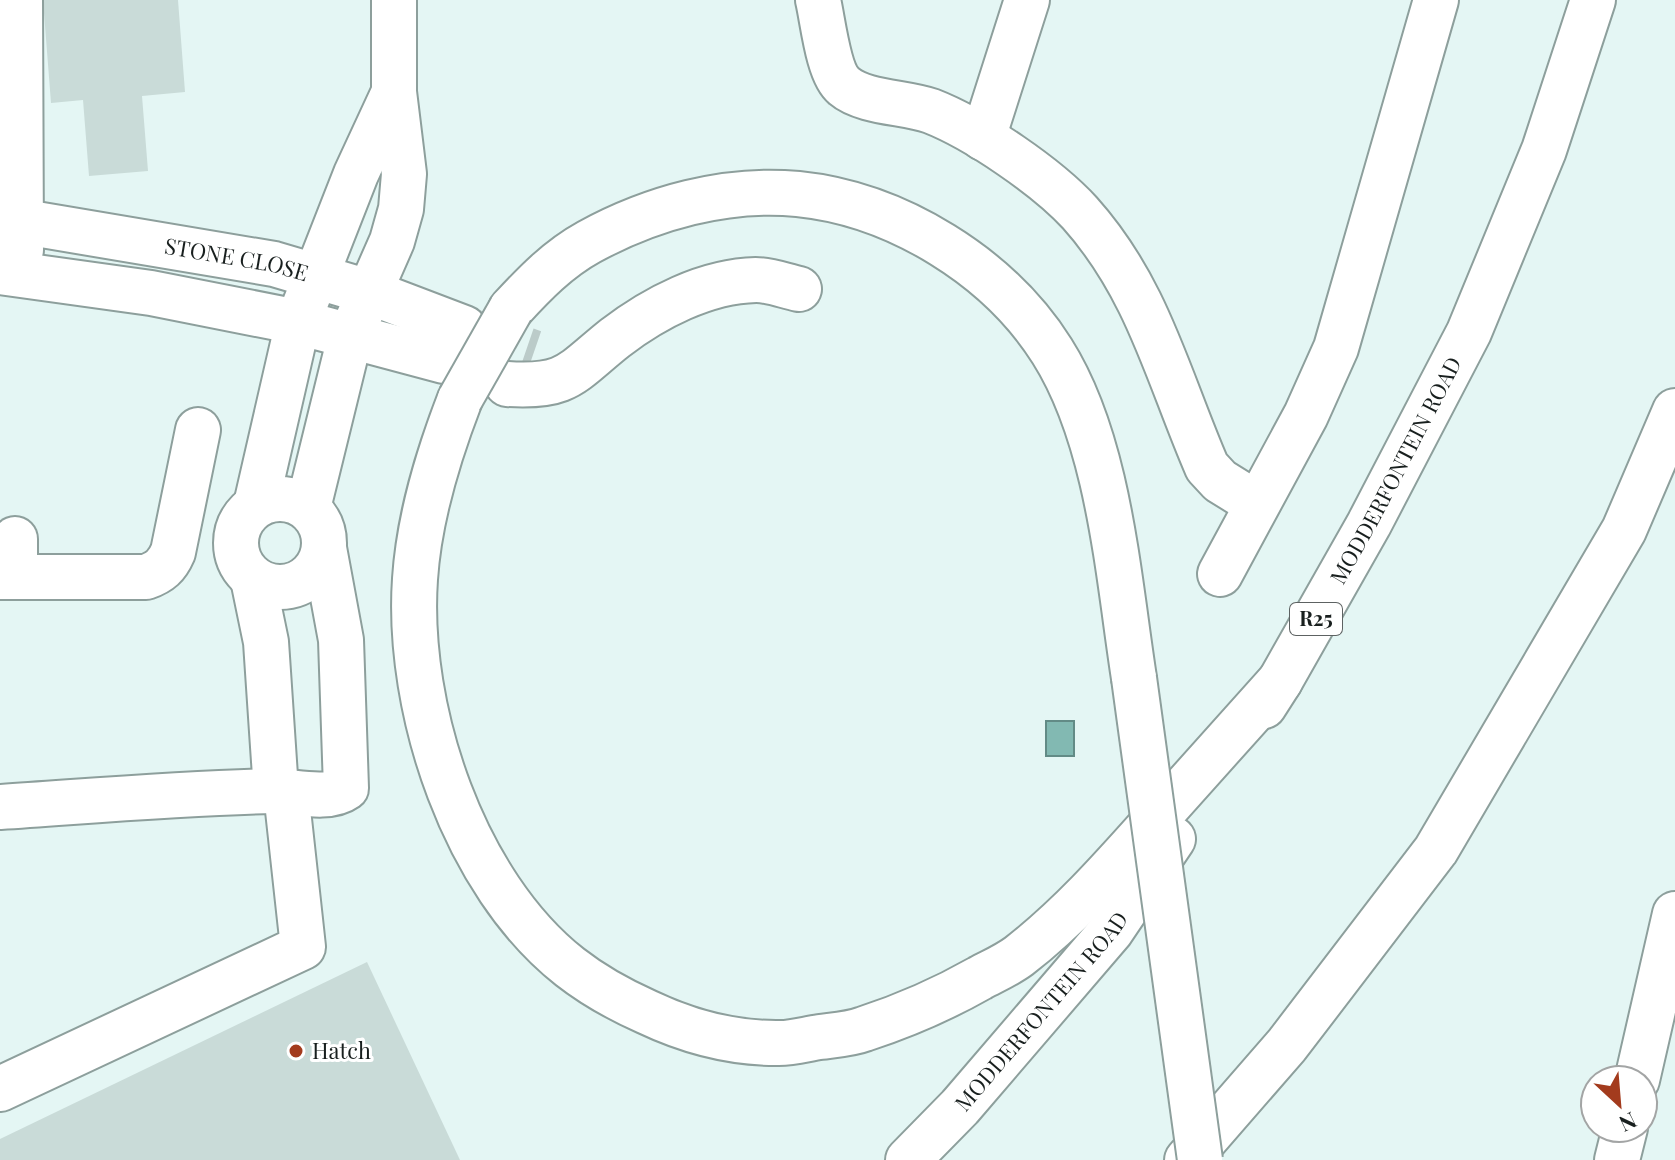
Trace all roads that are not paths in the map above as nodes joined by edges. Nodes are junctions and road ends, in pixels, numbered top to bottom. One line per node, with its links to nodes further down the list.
1 (20, 0): 9 (main road)
2 (394, 0): 7 (main road)
3 (818, 0): 8 (main road)
4 (1027, 0): 8 (main road)
5 (1436, 0): 20 (main road)
6 (1593, 0): 27 (main road, MODDERFONTEIN ROAD / R25)
7 (394, 92): 11 (main road); 13 (main road)
8 (983, 138): 20 (main road)
9 (11, 219): 10 (main road); 11 (main road, STONE CLOSE)
10 (11, 273): 14 (main road)
11 (315, 274): 13 (main road, STONE CLOSE); 14 (main road)
12 (799, 289): 17 (main road)
13 (372, 293): 15 (main road); 16 (main road, STONE CLOSE)
14 (298, 322): 15 (main road); 21 (main road)
15 (350, 337): 16 (main road); 22 (main road)
16 (456, 363): 27 (main road); 35 (main road, bridge)
17 (520, 368)
18 (1675, 411): 34 (main road)
19 (198, 430): 23 (main road)
20 (1257, 504): 26 (main road)
21 (256, 505): 22 (main road); 25 (main road)
22 (308, 508): 25 (main road)
23 (175, 546): 24 (main road); 25 (main road)
24 (10, 564)
25 (274, 567): 28 (main road); 28 (main road)
26 (1220, 574)
27 (1280, 681): 33 (main road, MODDERFONTEIN ROAD / R25)
28 (299, 792): 29 (main road); 32 (main road)
29 (0, 807)
30 (1675, 914): 31 (main road)
31 (1641, 1064)
32 (0, 1089)
33 (908, 1160)
34 (1187, 1160)
35 (1200, 1160)

